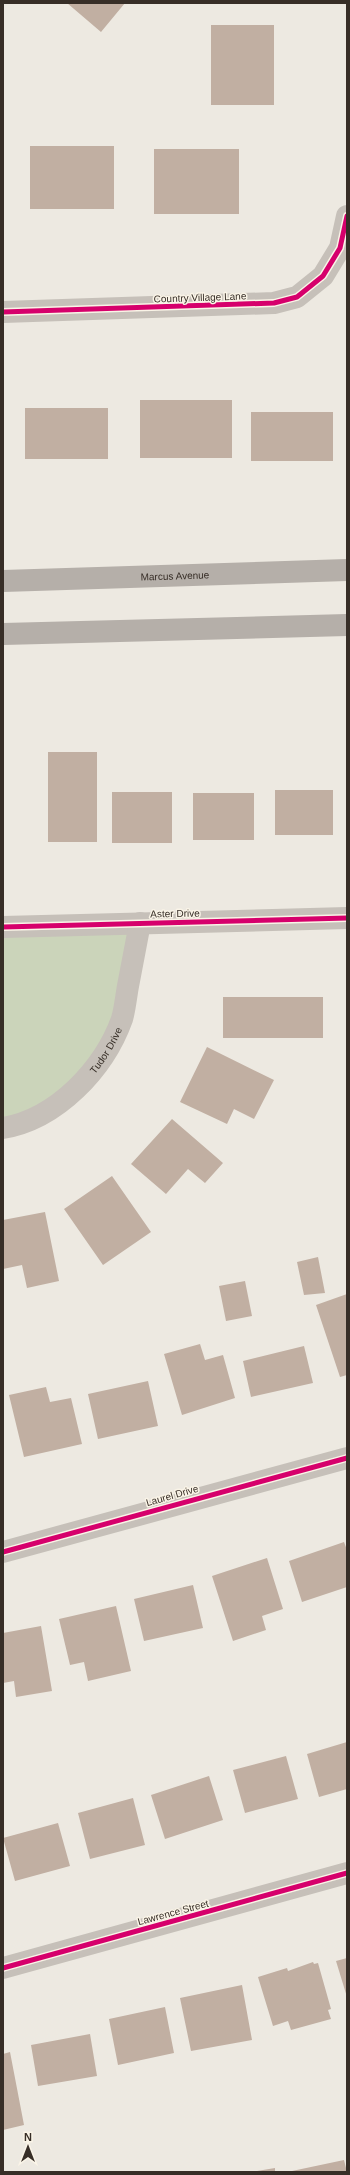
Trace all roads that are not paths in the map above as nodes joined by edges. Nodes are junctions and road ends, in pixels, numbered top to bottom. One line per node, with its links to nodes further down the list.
1 (347, 216): 2 (street, Country Village Lane)
2 (3, 312)
3 (347, 570): 4 (main road, Marcus Avenue)
4 (3, 581)
5 (347, 625): 6 (main road)
6 (3, 634)
7 (347, 918): 8 (street, Aster Drive)
8 (140, 923): 9 (street, Aster Drive); 10 (street, Tudor Drive)
9 (3, 926)
10 (3, 1128)
11 (347, 1458): 12 (street, Laurel Drive)
12 (3, 1552)
13 (347, 1873): 14 (street, Lawrence Street)
14 (3, 1968)

